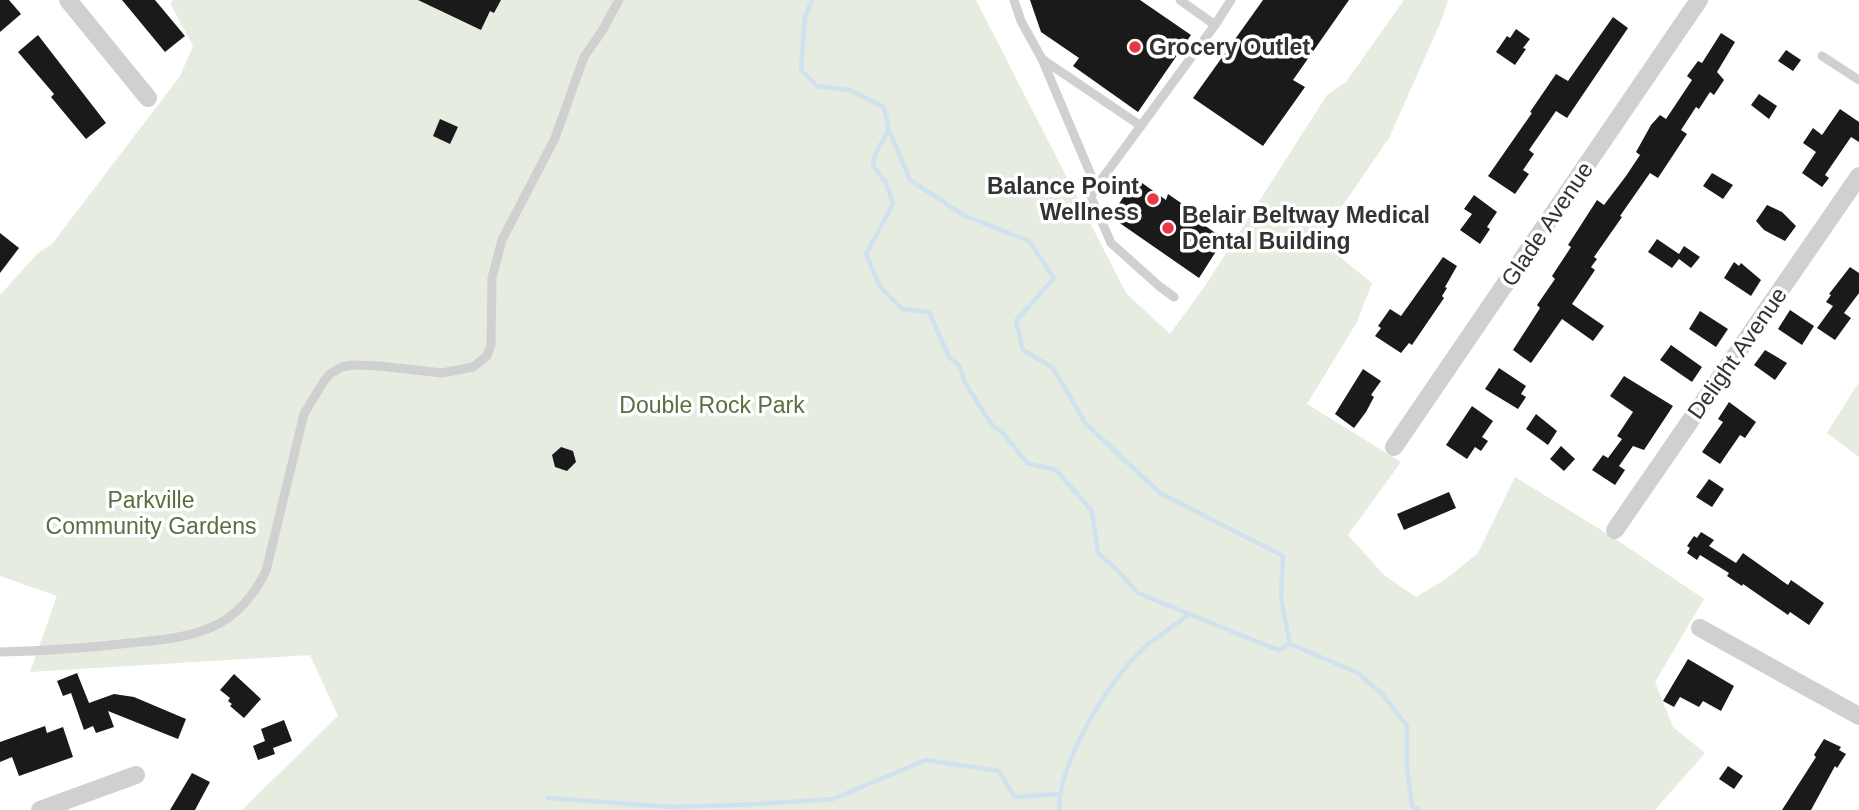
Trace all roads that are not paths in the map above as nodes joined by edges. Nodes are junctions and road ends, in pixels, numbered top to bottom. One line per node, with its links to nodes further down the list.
1 (68, 0): 11 (street)
2 (619, 0): 19 (lane)
3 (1014, 0): 9 (lane)
4 (1180, 0): 7 (lane)
5 (1231, 0): 7 (lane)
6 (1699, 0): 16 (street, Glade Avenue)
7 (1215, 25): 12 (lane)
8 (1822, 56): 10 (lane)
9 (1042, 59): 12 (lane); 14 (lane)
10 (1859, 80)
11 (149, 99)
12 (1141, 126): 14 (lane)
13 (1859, 176): 17 (street, Delight Avenue)
14 (1096, 187): 15 (lane)
15 (1174, 297)
16 (1394, 447)
17 (1615, 530)
18 (1700, 628): 20 (street)
19 (0, 652)
20 (1859, 716)
21 (136, 775): 22 (street)
22 (40, 810)

